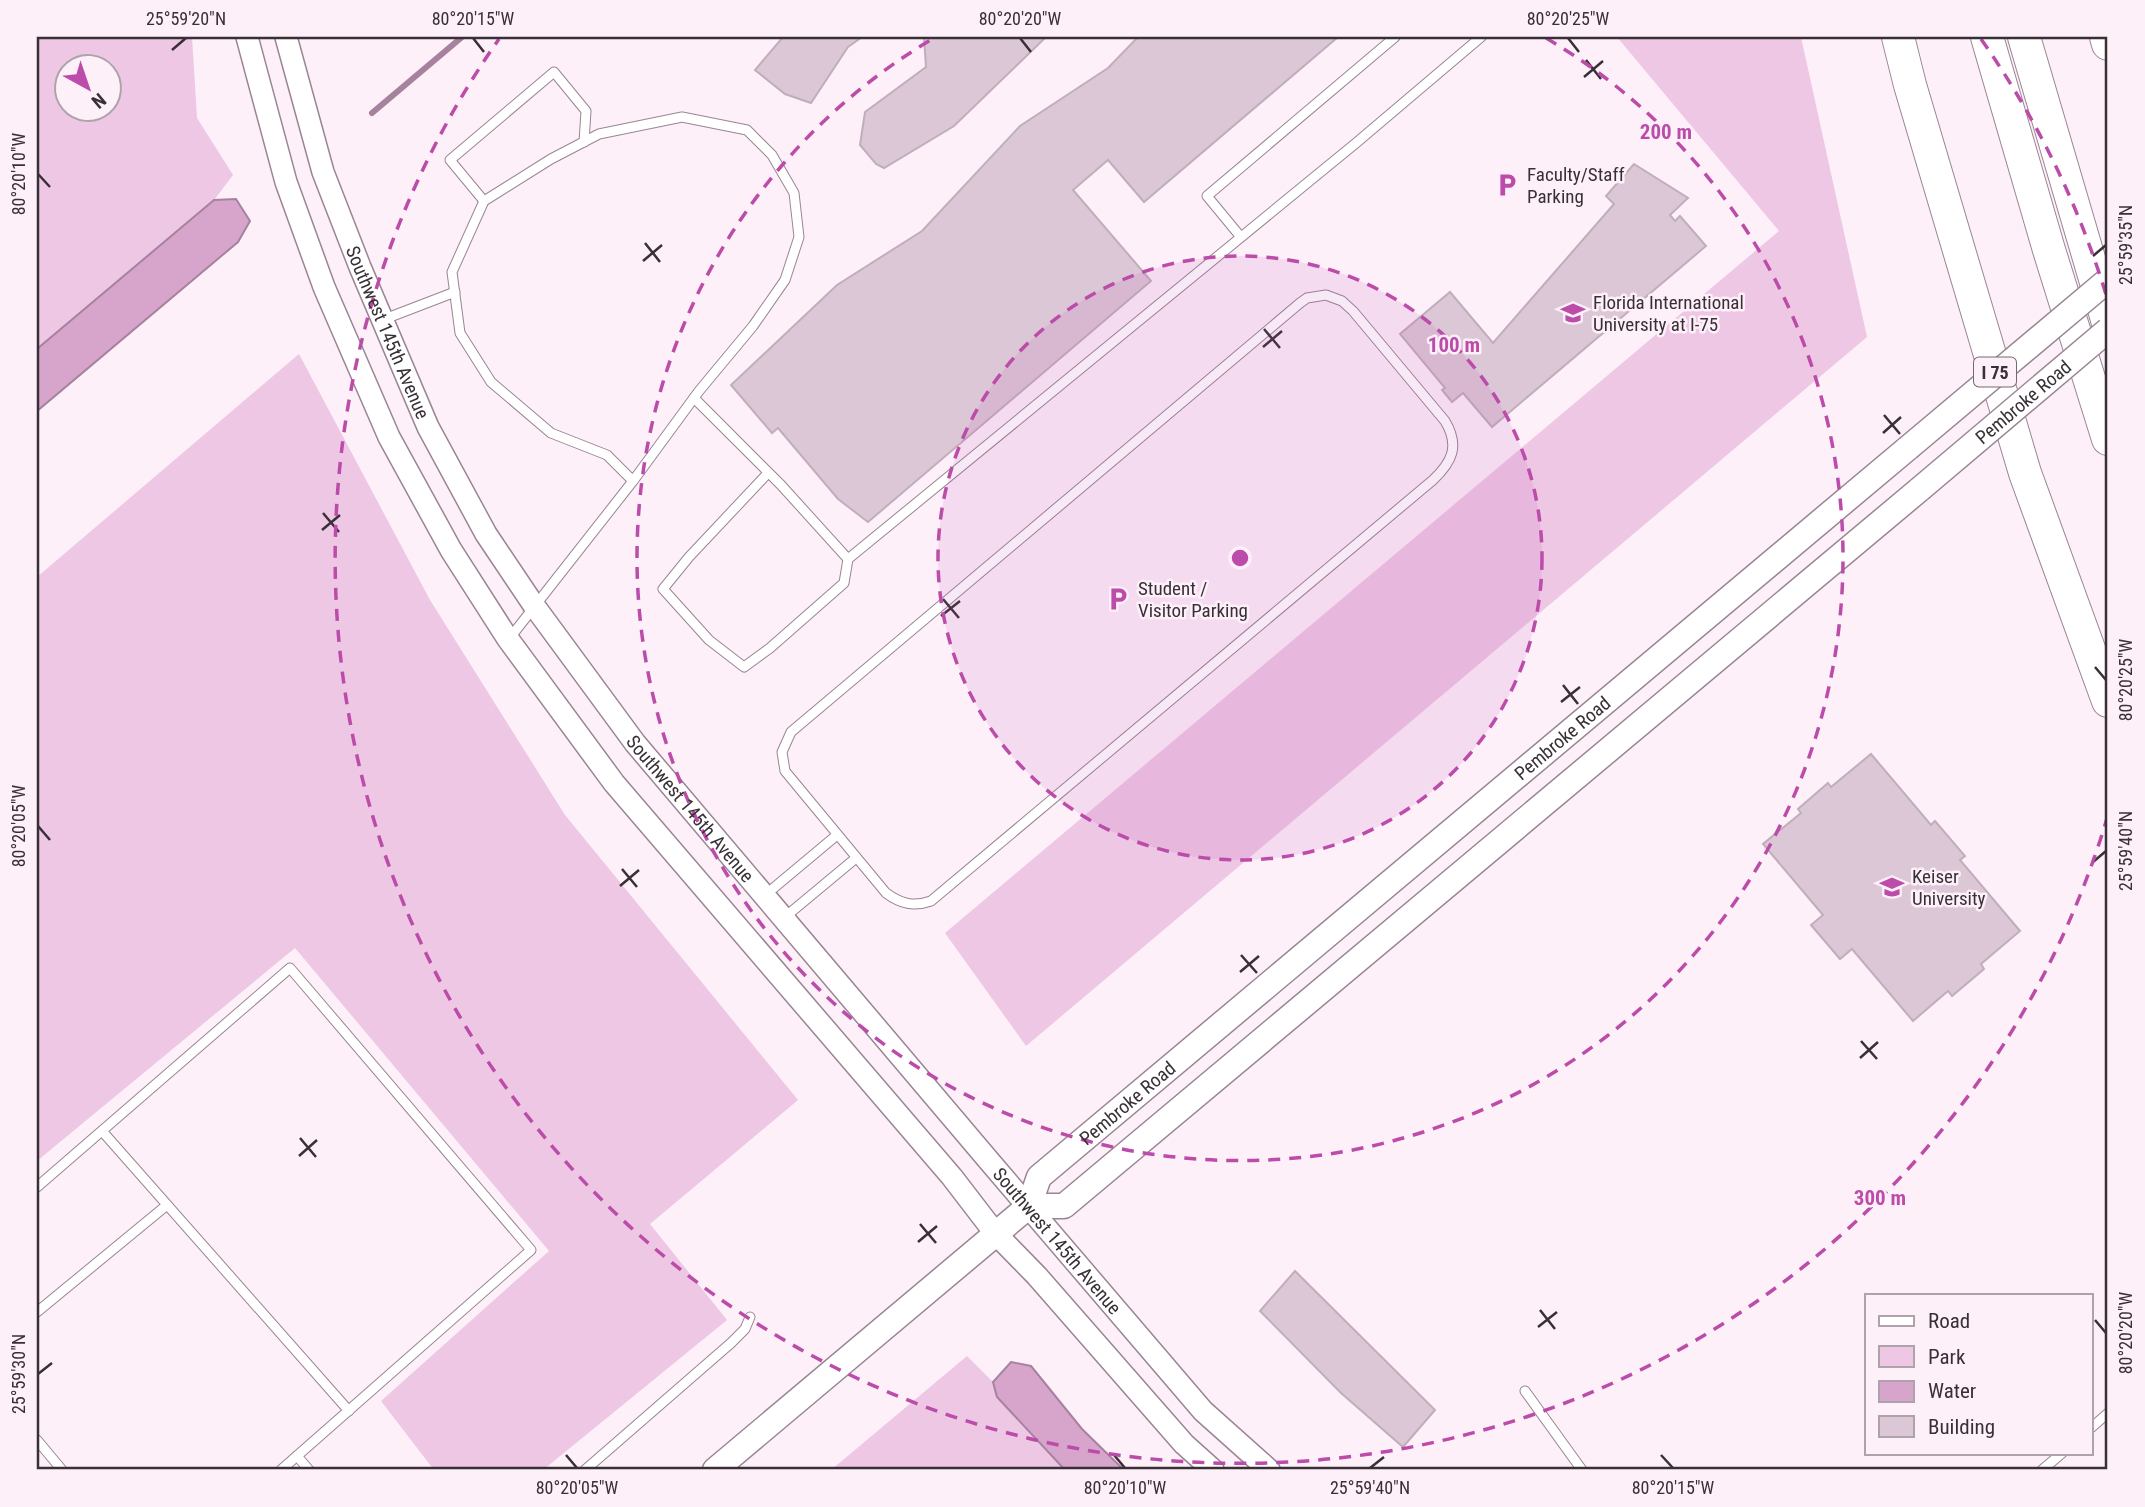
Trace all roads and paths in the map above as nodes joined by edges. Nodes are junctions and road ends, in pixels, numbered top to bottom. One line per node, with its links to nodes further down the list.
1 (247, 37): 24 (street, Southwest 145th Avenue)
2 (286, 37): 15 (street, Southwest 145th Avenue)
3 (1395, 37): 12 (lane)
4 (1480, 37): 12 (lane)
5 (1898, 37): 25 (highway, I 75)
6 (1987, 37): 19 (highway)
7 (2024, 37): 16 (highway)
8 (2106, 37): 9 (highway)
9 (2108, 44)
10 (584, 142): 11 (lane); 11 (lane); 18 (lane)
11 (484, 201): 14 (lane)
12 (1240, 236): 22 (lane)
13 (2108, 280): 33 (main road, Pembroke Road, bridge)
14 (455, 292): 15 (lane); 21 (lane)
15 (382, 320): 23 (street, Southwest 145th Avenue)
16 (2108, 323)
17 (2108, 330): 33 (main road, Pembroke Road, bridge)
18 (694, 398): 20 (lane); 21 (lane)
19 (2108, 439)
20 (768, 472): 22 (lane); 22 (lane)
21 (633, 481): 23 (lane)
22 (848, 559)
23 (535, 607): 24 (lane); 28 (street, Southwest 145th Avenue)
24 (509, 639): 34 (street, Southwest 145th Avenue)
25 (2108, 701)
26 (837, 835): 27 (lane); 27 (lane); 28 (lane)
27 (856, 858): 29 (lane)
28 (764, 895): 29 (street, Southwest 145th Avenue)
29 (783, 918): 33 (street, Southwest 145th Avenue)
30 (102, 1131): 31 (lane); 32 (lane); 38 (lane)
31 (37, 1187)
32 (167, 1205): 35 (lane); 38 (lane)
33 (1028, 1206): 34 (main road, Pembroke Road); 50 (street, Southwest 145th Avenue)
34 (995, 1233): 48 (main road, Pembroke Road); 49 (street, Southwest 145th Avenue)
35 (37, 1312)
36 (750, 1317): 47 (lane)
37 (1525, 1391): 51 (lane)
38 (349, 1411): 43 (lane)
39 (2108, 1413): 40 (lane)
40 (2092, 1427)
41 (37, 1440): 44 (lane)
42 (2061, 1454): 52 (lane)
43 (297, 1456): 45 (lane); 46 (lane)
44 (62, 1470)
45 (281, 1470)
46 (309, 1470)
47 (584, 1470)
48 (715, 1470)
49 (1213, 1470)
50 (1269, 1470)
51 (1582, 1470)
52 (2042, 1470)

